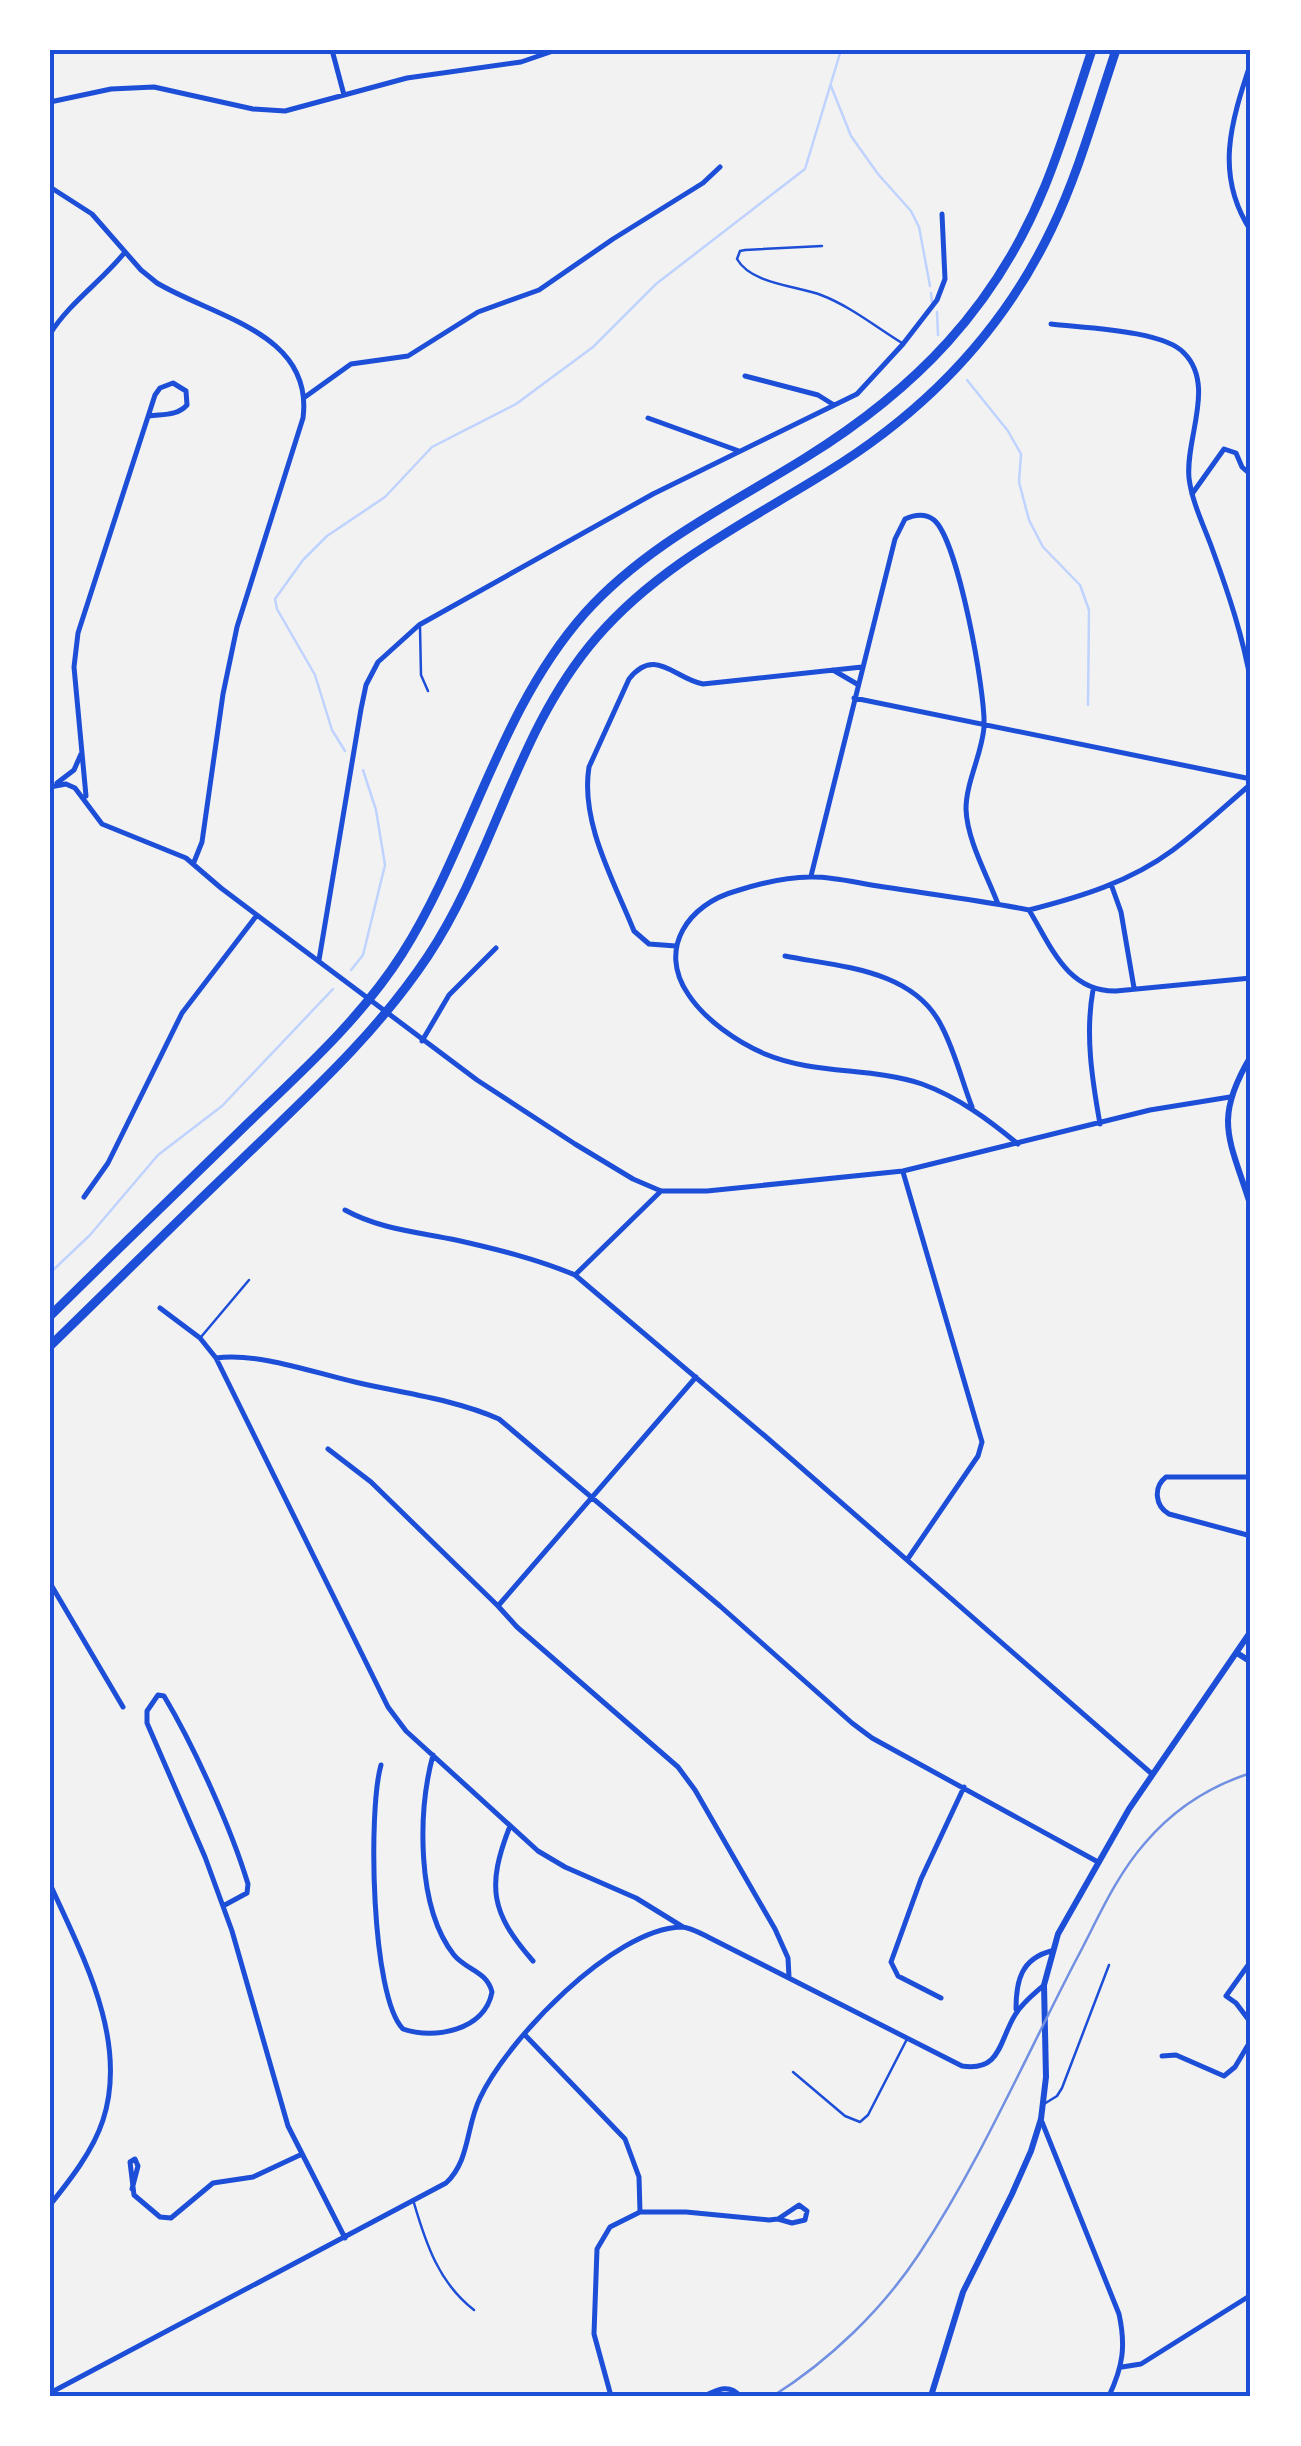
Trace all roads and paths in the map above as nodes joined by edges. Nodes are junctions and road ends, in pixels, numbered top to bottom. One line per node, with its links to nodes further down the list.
1 (332, 50): 6 (street)
2 (556, 50): 6 (street)
3 (1092, 50): 66 (highway)
4 (1116, 50): 68 (highway)
5 (1251, 62): 11 (street)
6 (344, 96): 7 (street)
7 (50, 102)
8 (720, 167): 18 (street)
9 (50, 187): 13 (street)
10 (942, 214): 16 (street)
11 (1251, 231)
12 (822, 246): 16 (lane)
13 (125, 252): 15 (street); 18 (street)
14 (1052, 324): 26 (street)
15 (50, 334)
16 (903, 344): 19 (street)
17 (745, 376): 19 (street)
18 (305, 397): 39 (street)
19 (834, 405): 23 (street)
20 (149, 416): 20 (street); 35 (street)
21 (648, 418): 22 (street)
22 (710, 440): 23 (street); 24 (street)
23 (739, 452): 24 (street)
24 (717, 462): 27 (street)
25 (1251, 474): 26 (street)
26 (1192, 494): 30 (street)
27 (420, 626): 32 (lane); 48 (street)
28 (862, 667): 29 (street); 31 (street); 34 (street)
29 (831, 669): 31 (street); 45 (street)
30 (1251, 683)
31 (857, 684): 33 (street)
32 (428, 691)
33 (854, 698): 34 (street); 40 (street)
34 (984, 726): 36 (street); 42 (street)
35 (84, 748): 37 (street); 38 (street)
36 (1251, 782): 41 (street)
37 (52, 786): 38 (street)
38 (86, 799): 39 (street)
39 (193, 863): 44 (street)
40 (811, 876): 42 (street); 45 (street)
41 (1111, 884): 43 (street); 50 (street)
42 (998, 904): 43 (street)
43 (1028, 910): 51 (street)
44 (257, 915): 48 (street); 60 (street)
45 (676, 946): 55 (street)
46 (496, 948): 52 (street)
47 (785, 956): 55 (street)
48 (319, 960): 52 (street)
49 (1251, 978): 50 (street)
50 (1134, 988): 51 (street)
51 (1093, 990): 56 (street)
52 (422, 1041): 59 (street)
53 (1251, 1056): 54 (main road)
54 (1230, 1097): 56 (street); 61 (main road)
55 (974, 1110): 57 (street)
56 (1100, 1124): 57 (street)
57 (1018, 1144): 58 (street)
58 (903, 1171): 59 (street); 75 (street)
59 (661, 1191): 63 (street)
60 (84, 1196)
61 (1251, 1207)
62 (344, 1210): 63 (street)
63 (575, 1274): 70 (street)
64 (249, 1280): 67 (lane)
65 (160, 1308): 67 (street)
66 (50, 1316)
67 (200, 1338): 69 (street)
68 (50, 1346)
69 (216, 1358): 73 (street); 82 (street)
70 (696, 1376): 73 (street); 75 (street)
71 (328, 1449): 77 (street)
72 (1251, 1477): 74 (street)
73 (592, 1496): 77 (street); 85 (street)
74 (1251, 1536)
75 (907, 1560): 84 (street)
76 (50, 1583): 81 (street)
77 (498, 1606): 95 (street)
78 (1251, 1630): 79 (main road)
79 (1237, 1653): 80 (main road); 84 (main road)
80 (1251, 1662)
81 (123, 1707)
82 (433, 1755): 83 (street); 86 (street)
83 (381, 1765)
84 (1152, 1774): 87 (main road)
85 (964, 1786): 87 (street); 97 (street)
86 (510, 1826): 90 (street); 93 (street)
87 (1098, 1862): 91 (main road)
88 (50, 1884): 110 (street)
89 (223, 1906): 89 (street); 107 (street)
90 (682, 1927): 95 (street); 100 (street)
91 (1051, 1951): 96 (main road); 98 (street)
92 (1251, 1961): 99 (street)
93 (533, 1962)
94 (1109, 1966): 105 (lane)
95 (789, 1978): 101 (street)
96 (1044, 1985): 98 (street); 105 (main road)
97 (941, 1998)
98 (1016, 2012): 101 (street)
99 (1251, 2023)
100 (525, 2036): 109 (street); 111 (street)
101 (908, 2038): 104 (lane)
102 (1251, 2040): 103 (street)
103 (1162, 2056)
104 (792, 2072)
105 (1043, 2104): 106 (main road)
106 (1041, 2120): 116 (street); 121 (main road)
107 (301, 2155): 108 (street); 113 (street)
108 (132, 2189): 108 (street)
109 (414, 2202): 113 (street); 115 (lane)
110 (50, 2205)
111 (640, 2212): 112 (street); 118 (street)
112 (778, 2220): 112 (street)
113 (346, 2238): 117 (street)
114 (1251, 2295): 116 (street)
115 (474, 2310)
116 (1122, 2367): 122 (street)
117 (50, 2393)
118 (611, 2396)
119 (704, 2396): 120 (street)
120 (740, 2396)
121 (931, 2396)
122 (1110, 2396)

